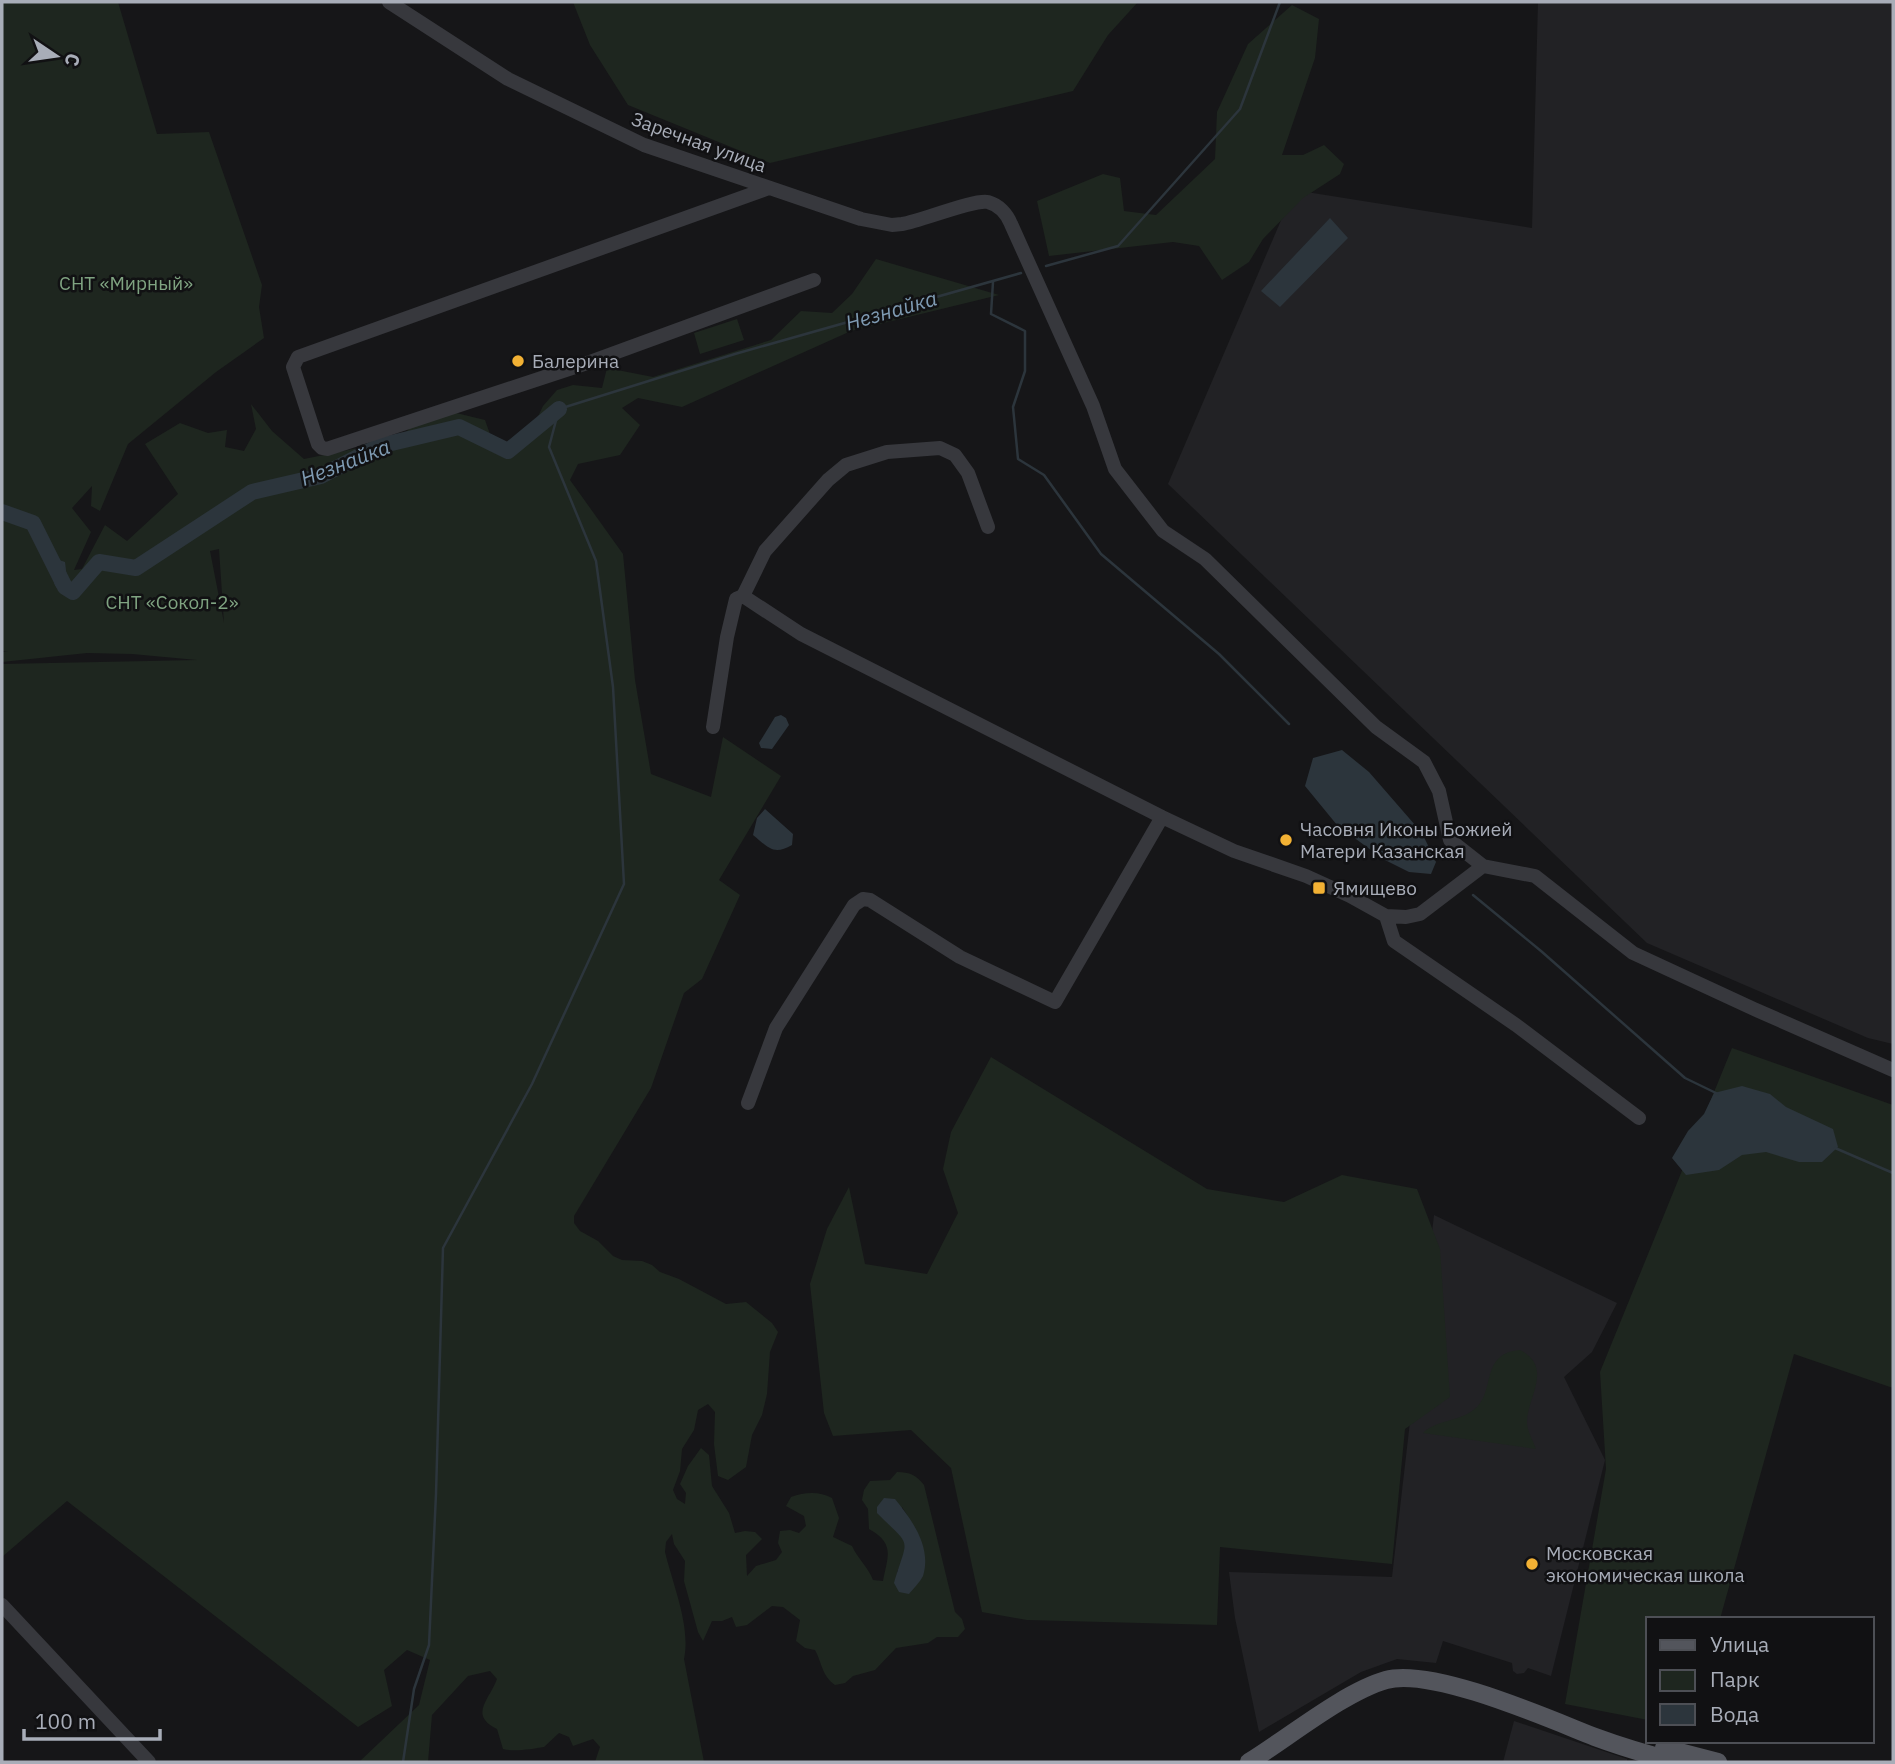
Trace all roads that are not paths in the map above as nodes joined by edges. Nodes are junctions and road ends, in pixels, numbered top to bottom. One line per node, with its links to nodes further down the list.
1 (389, 2): 2 (street, Заречная улица)
2 (769, 188): 3 (street); 8 (street, Заречная улица)
3 (814, 281)
4 (988, 527): 5 (street)
5 (743, 596): 6 (street); 7 (street)
6 (713, 727)
7 (1163, 817): 9 (street); 11 (street)
8 (1483, 866): 9 (street); 10 (street)
9 (1386, 915): 12 (street)
10 (1893, 1070)
11 (748, 1104)
12 (1639, 1118)
13 (2, 1605): 16 (street)
14 (1271, 1757): 15 (main road); 17 (main road)
15 (1684, 1760): 18 (main road)
16 (149, 1762)
17 (1250, 1762)
18 (1718, 1762)

